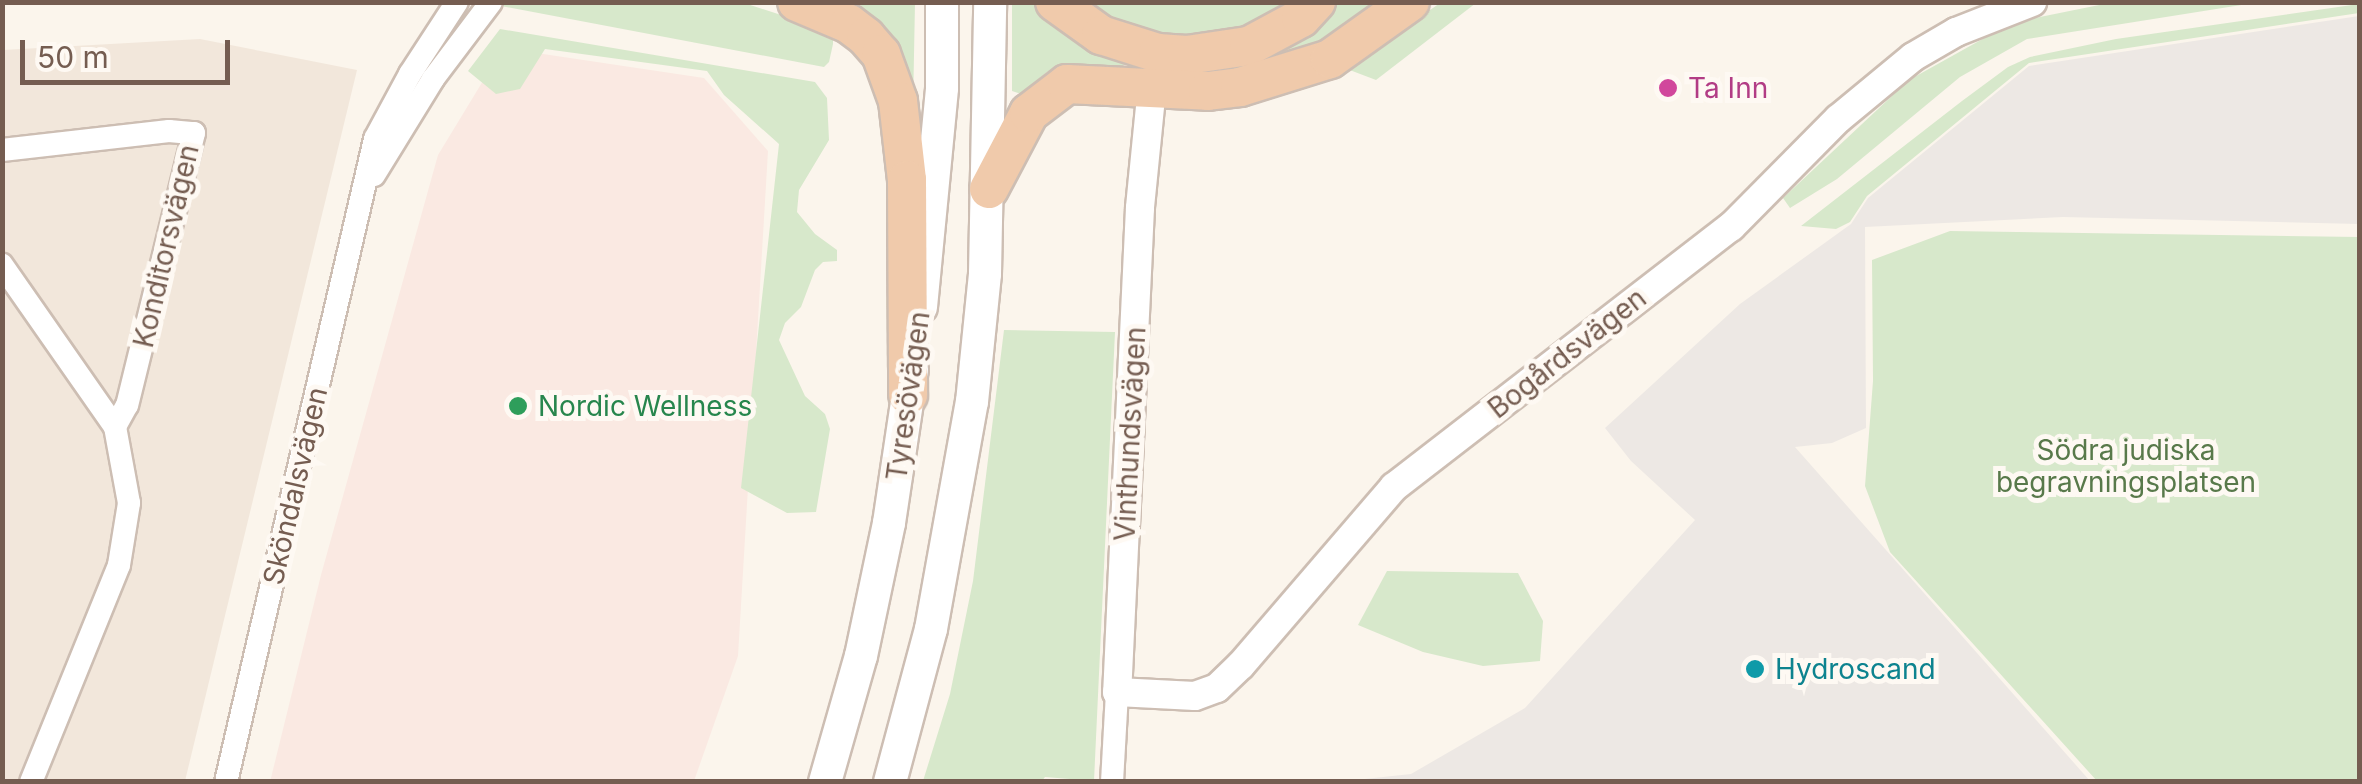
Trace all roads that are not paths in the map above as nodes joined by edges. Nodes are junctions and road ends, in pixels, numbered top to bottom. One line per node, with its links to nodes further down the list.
1 (457, 2): 13 (street, Sköndalsvägen)
2 (491, 2): 13 (street, Sköndalsvägen)
3 (797, 2): 15 (highway)
4 (942, 2): 15 (main road, Tyresövägen)
5 (990, 2): 12 (main road)
6 (1054, 2): 10 (highway)
7 (1316, 2): 10 (highway)
8 (1410, 2): 10 (highway)
9 (2032, 2): 17 (street, Bogårdsvägen)
10 (1155, 70): 12 (highway); 17 (street, Vinthundsvägen)
11 (2, 150): 16 (street, Konditorsvägen)
12 (989, 189): 21 (main road)
13 (364, 190): 19 (street, Sköndalsvägen)
14 (2, 265): 16 (street)
15 (908, 395): 20 (main road, Tyresövägen)
16 (115, 427): 18 (street)
17 (1117, 692): 22 (street, Vinthundsvägen)
18 (31, 782)
19 (226, 782)
20 (825, 782)
21 (890, 782)
22 (1112, 782)

